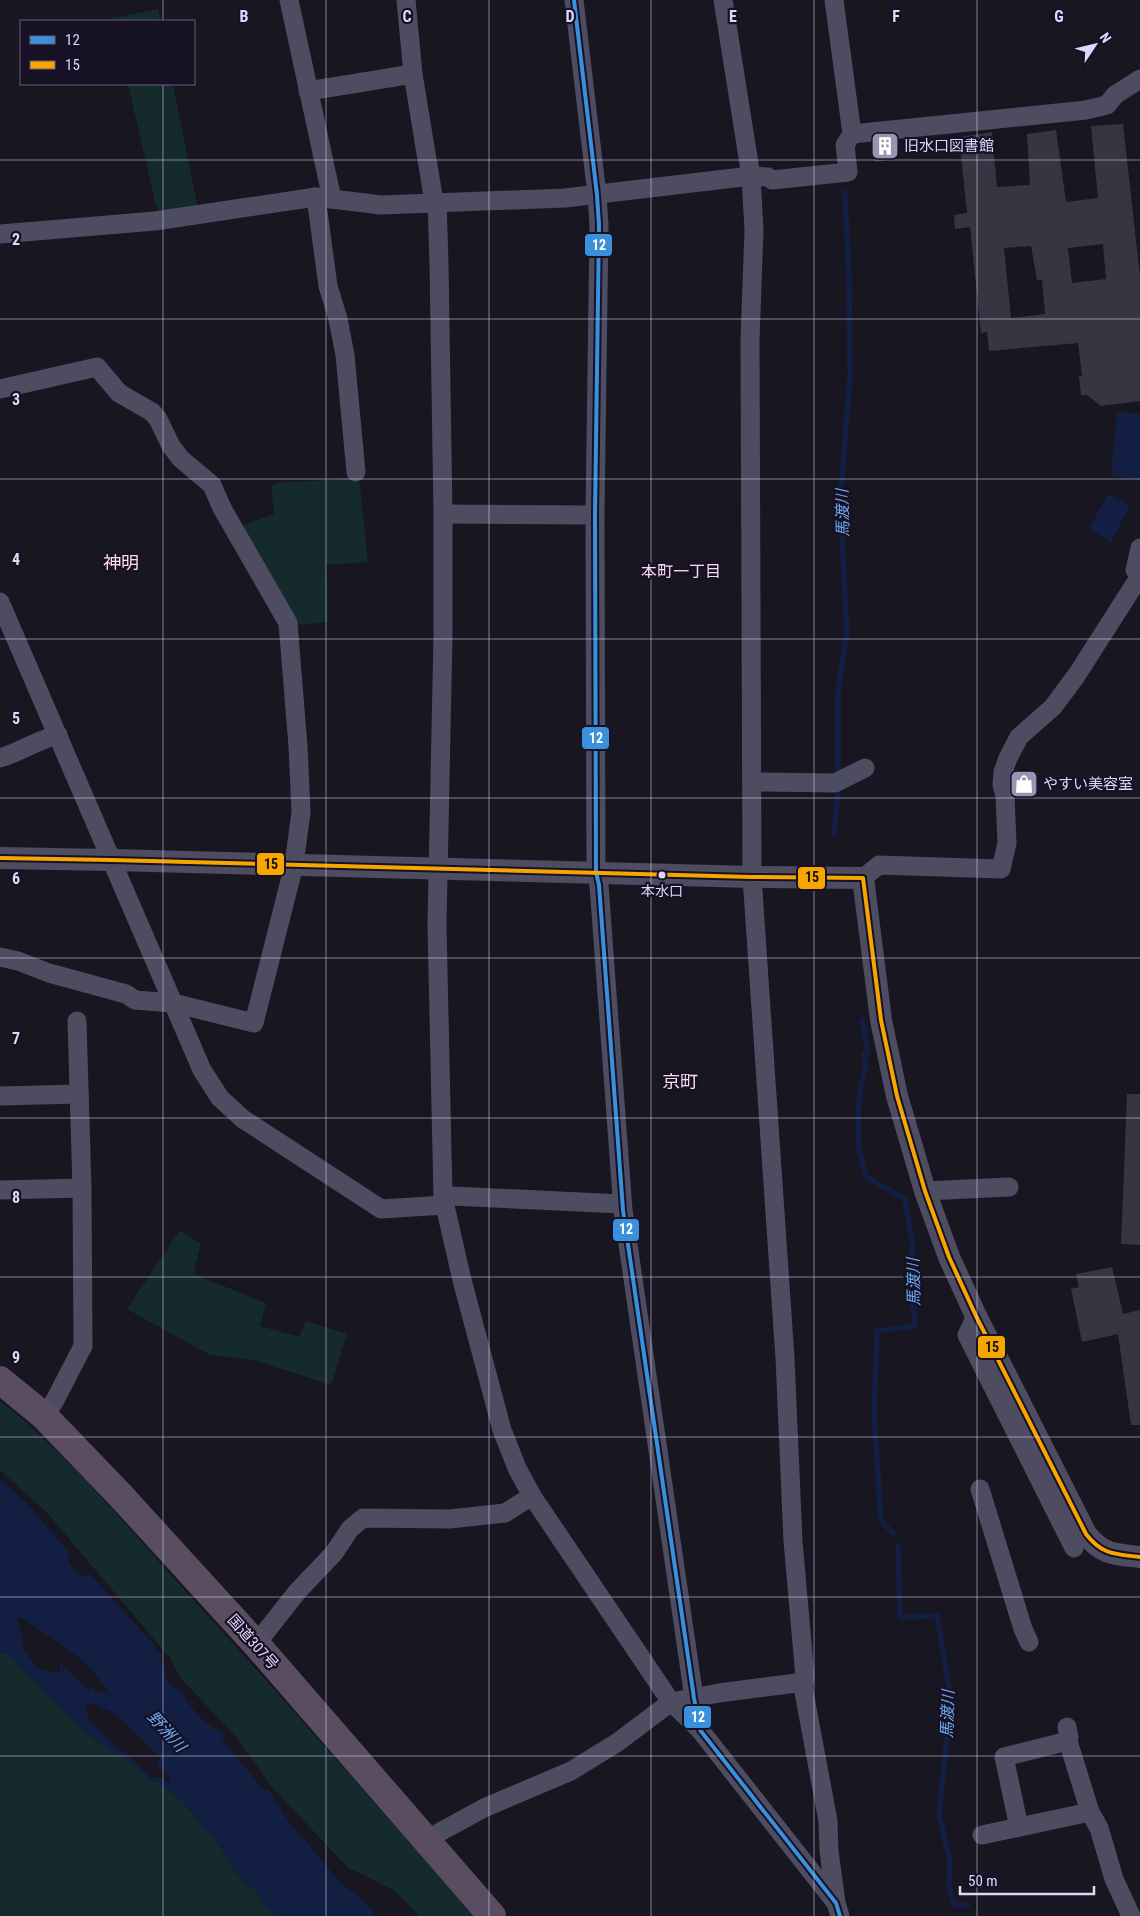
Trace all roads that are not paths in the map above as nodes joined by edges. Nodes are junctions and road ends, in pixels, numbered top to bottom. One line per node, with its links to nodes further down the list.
1 (288, 0): 8 (street)
2 (406, 0): 6 (street)
3 (574, 0): 11 (street)
4 (724, 0): 10 (street)
5 (834, 0): 9 (street)
6 (413, 74): 8 (street); 13 (street)
7 (1140, 79): 9 (street)
8 (308, 91): 12 (street)
9 (852, 134): 10 (street)
10 (750, 176): 11 (street); 25 (street)
11 (597, 195): 13 (street); 18 (street)
12 (324, 198): 13 (street); 14 (street); 16 (street)
13 (435, 202): 17 (street)
14 (0, 234)
15 (0, 390): 28 (street)
16 (356, 472)
17 (443, 514): 18 (street); 29 (street)
18 (595, 515): 30 (street)
19 (1140, 548): 20 (street)
20 (1140, 576): 32 (street)
21 (0, 602): 22 (street)
22 (58, 734): 23 (street); 27 (street)
23 (0, 758)
24 (865, 768): 25 (street)
25 (752, 782): 31 (street)
26 (0, 858): 27 (street)
27 (112, 860): 28 (street); 34 (street)
28 (294, 865): 29 (street); 34 (street)
29 (438, 869): 30 (street); 42 (street)
30 (596, 872): 31 (street); 43 (street)
31 (752, 877): 32 (street); 53 (street)
32 (864, 878): 41 (street)
33 (0, 957): 34 (street)
34 (173, 1003): 42 (street)
35 (77, 1021): 36 (street)
36 (80, 1094): 37 (street); 39 (street)
37 (0, 1096)
38 (1009, 1187): 41 (street)
39 (82, 1188): 40 (street); 46 (street)
40 (0, 1190)
41 (925, 1191): 44 (street)
42 (444, 1201): 43 (street); 48 (street)
43 (622, 1204): 54 (street)
44 (976, 1316): 49 (street); 50 (street)
45 (0, 1380): 46 (highway, 国道307号)
46 (44, 1416): 52 (highway, 国道307号)
47 (980, 1489): 51 (street)
48 (532, 1496): 52 (street); 55 (street)
49 (1074, 1548)
50 (1140, 1557)
51 (1029, 1642)
52 (256, 1644): 60 (highway, 国道307号)
53 (804, 1682): 54 (street); 61 (street)
54 (694, 1698): 55 (street); 56 (street)
55 (671, 1702): 56 (street); 60 (street)
56 (700, 1730): 61 (street)
57 (1090, 1812): 58 (street); 58 (street); 63 (street)
58 (1019, 1827): 59 (street)
59 (982, 1836)
60 (427, 1842): 62 (highway, 国道307号)
61 (838, 1910)
62 (492, 1916)
63 (1131, 1916)

